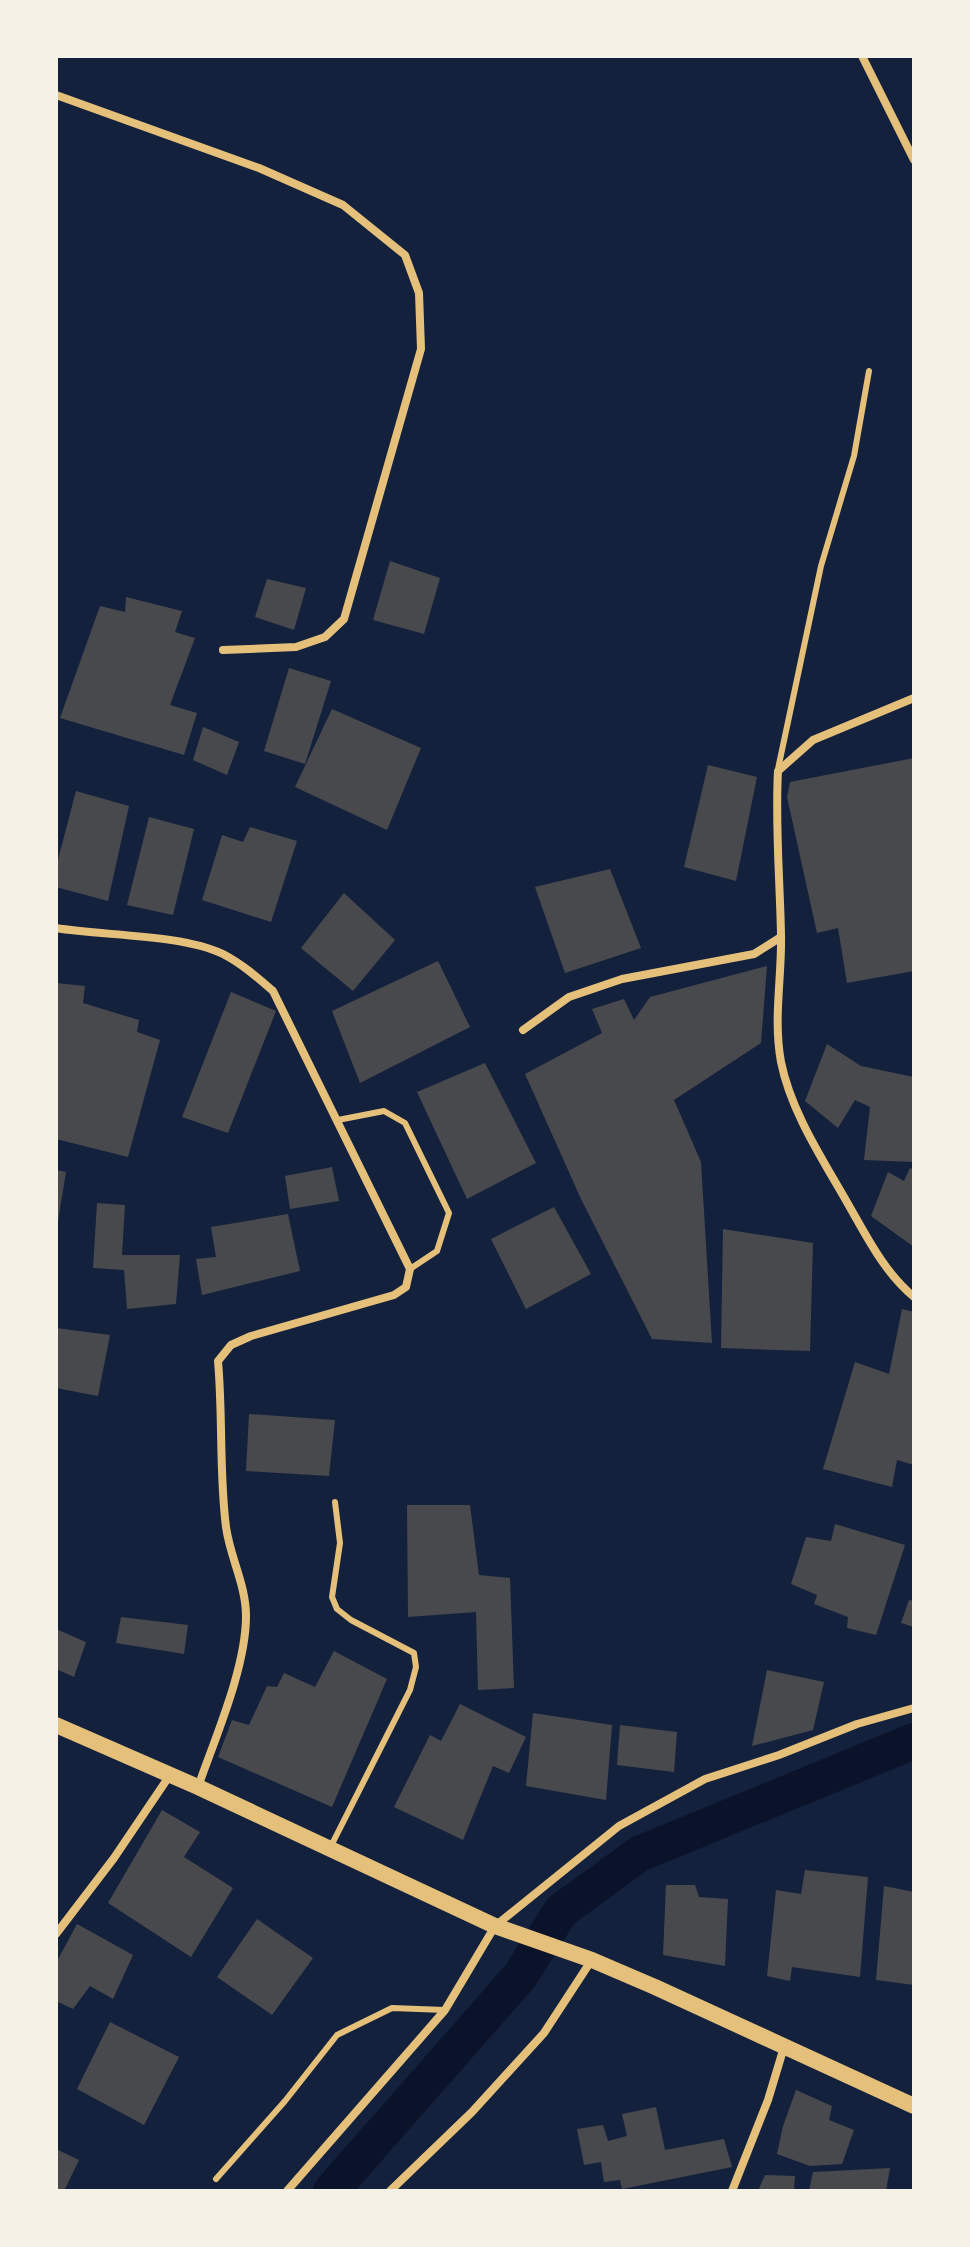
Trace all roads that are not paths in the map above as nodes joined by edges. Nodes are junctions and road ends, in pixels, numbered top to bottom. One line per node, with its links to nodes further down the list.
1 (862, 56): 3 (street)
2 (56, 95): 5 (street)
3 (914, 160)
4 (869, 371): 7 (lane)
5 (223, 650)
6 (914, 698): 7 (street)
7 (778, 771): 9 (street)
8 (56, 928): 11 (street)
9 (781, 937): 10 (street); 13 (street)
10 (523, 1030)
11 (338, 1120): 12 (street); 12 (lane)
12 (410, 1269): 18 (street)
13 (914, 1297)
14 (335, 1502): 19 (lane)
15 (914, 1708): 20 (street)
16 (56, 1725): 17 (main road)
17 (170, 1774): 18 (main road); 21 (street)
18 (198, 1787): 19 (main road)
19 (330, 1848): 20 (main road)
20 (495, 1926): 22 (main road); 23 (street)
21 (56, 1934)
22 (585, 1958): 24 (main road); 28 (street)
23 (445, 2010): 26 (lane); 27 (street)
24 (784, 2046): 25 (main road); 29 (street)
25 (914, 2106)
26 (216, 2179)
27 (287, 2191)
28 (390, 2191)
29 (732, 2191)

